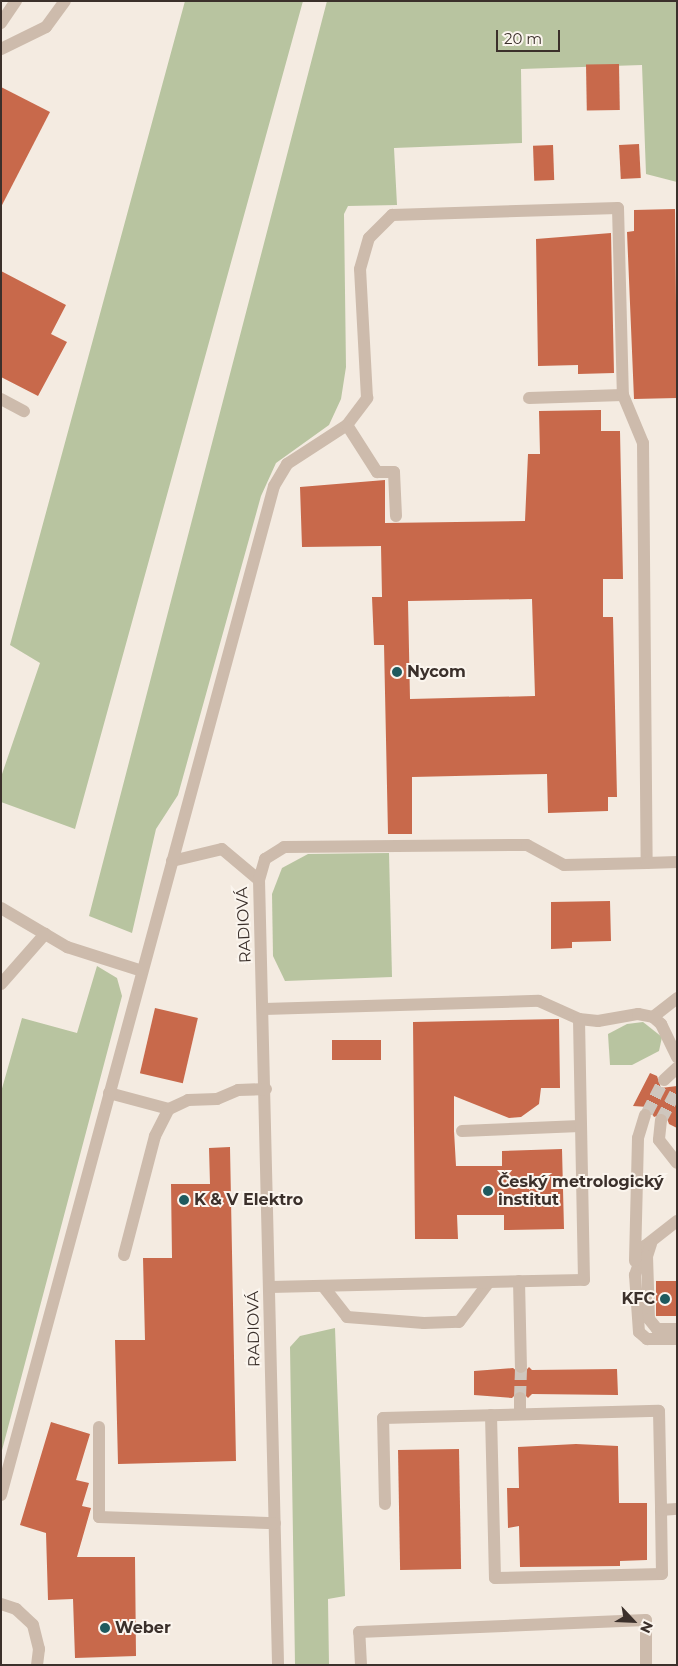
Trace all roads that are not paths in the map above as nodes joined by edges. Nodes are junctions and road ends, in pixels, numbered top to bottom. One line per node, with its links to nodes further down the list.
1 (16, 1): 3 (street)
2 (65, 1): 4 (street)
3 (1, 23)
4 (1, 49)
5 (623, 395): 6 (street); 9 (street); 13 (street)
6 (529, 398)
7 (1, 399): 8 (street)
8 (24, 411)
9 (347, 425): 10 (street); 11 (street)
10 (396, 516)
11 (172, 861): 14 (street, RADIOVÁ); 17 (street)
12 (677, 862): 13 (street)
13 (646, 863): 14 (street)
14 (259, 880): 20 (street, RADIOVÁ)
15 (1, 908): 16 (street)
16 (44, 934): 17 (street); 18 (street)
17 (142, 970): 27 (street)
18 (1, 984)
19 (677, 998): 21 (street)
20 (264, 1009): 22 (street); 26 (street, RADIOVÁ)
21 (653, 1017): 22 (street); 23 (street)
22 (579, 1018): 30 (street)
23 (677, 1057)
24 (677, 1068): 25 (street)
25 (664, 1080)
26 (266, 1089): 28 (street); 41 (street, RADIOVÁ)
27 (109, 1093): 28 (street); 49 (street)
28 (169, 1110): 36 (street)
29 (661, 1120): 32 (street)
30 (580, 1126): 31 (street); 38 (street)
31 (462, 1131)
32 (661, 1145): 33 (street); 37 (street)
33 (677, 1163)
34 (677, 1221): 35 (street)
35 (658, 1236): 37 (street); 42 (street)
36 (124, 1255)
37 (635, 1268): 43 (street)
38 (519, 1281): 39 (street); 44 (street)
39 (489, 1282): 40 (street); 40 (street)
40 (324, 1286): 41 (street)
41 (270, 1287): 53 (street, RADIOVÁ)
42 (677, 1329)
43 (677, 1339)
44 (521, 1367)
45 (520, 1398): 46 (street)
46 (520, 1414): 47 (street); 51 (street)
47 (491, 1415): 50 (street); 51 (street)
48 (99, 1427): 53 (street)
49 (1, 1495)
50 (385, 1504)
51 (661, 1510): 52 (street)
52 (677, 1510)
53 (275, 1523): 56 (street, RADIOVÁ)
54 (1, 1604): 55 (street)
55 (37, 1665)
56 (278, 1665)
57 (361, 1665): 58 (street)
58 (646, 1665)

